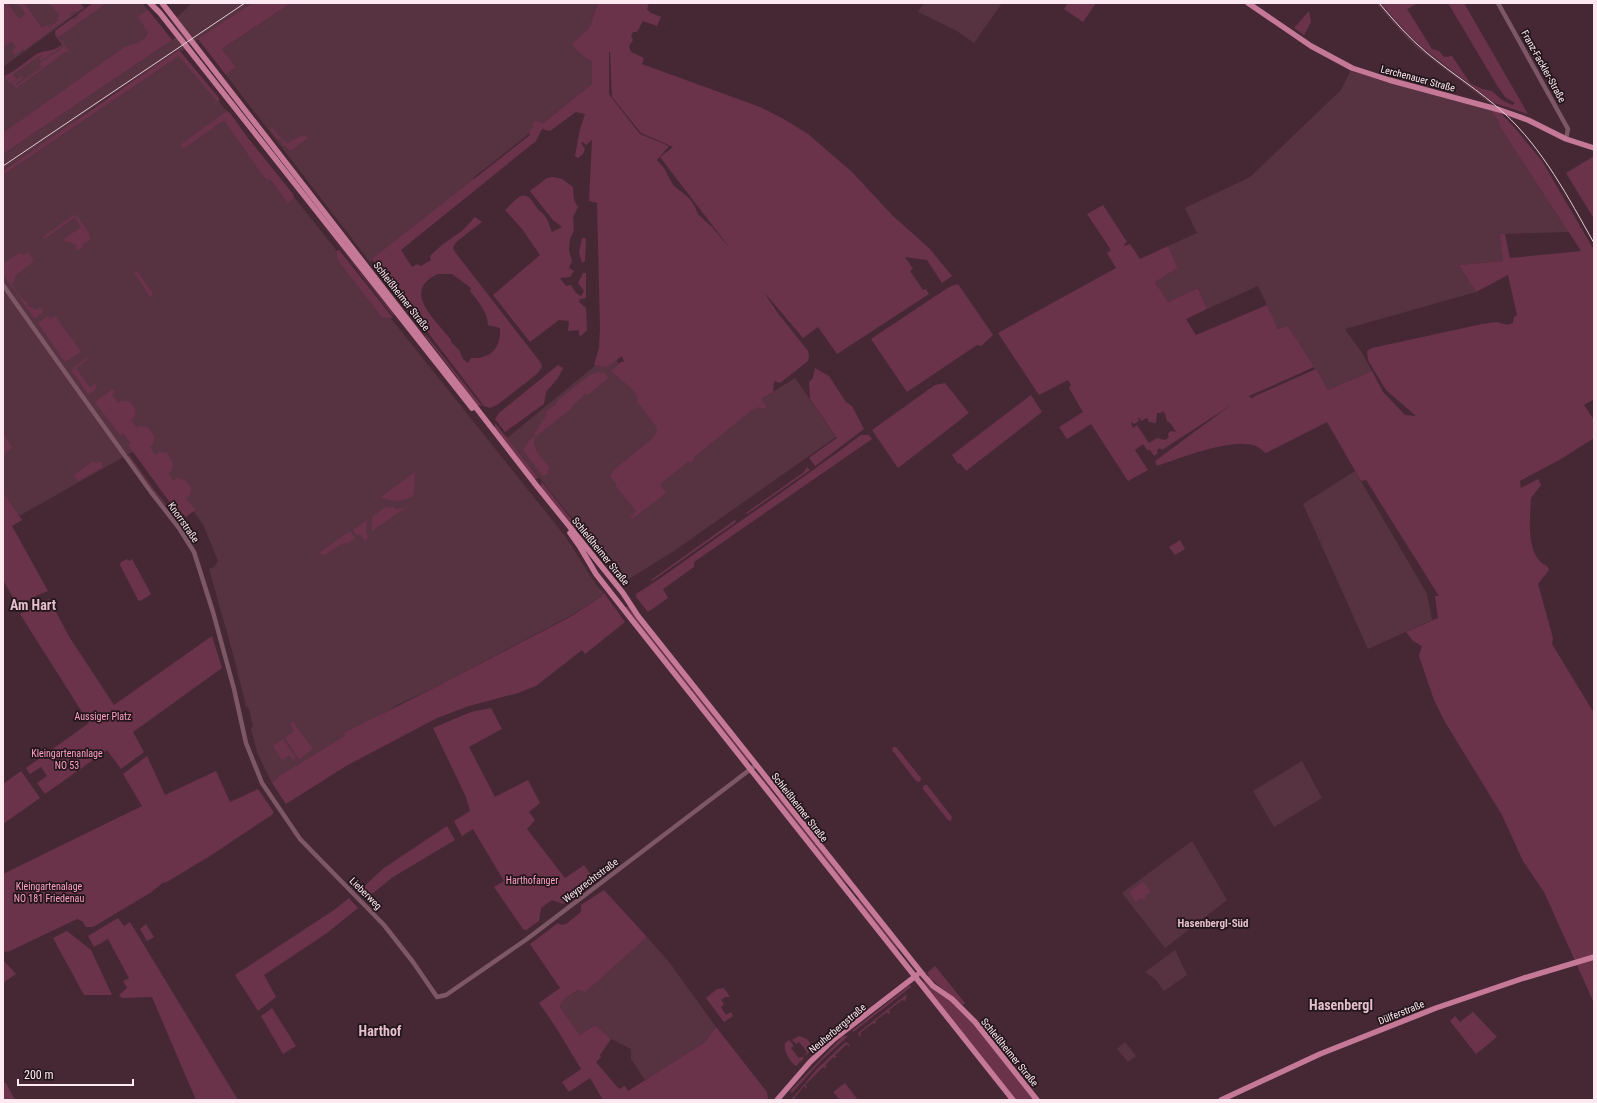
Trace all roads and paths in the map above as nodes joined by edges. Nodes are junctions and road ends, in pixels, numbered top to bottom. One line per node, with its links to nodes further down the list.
1 (150, 3): 9 (main road, Schleißheimer Straße)
2 (162, 3): 8 (main road, Schleißheimer Straße)
3 (1248, 3): 5 (main road, Lerchenauer Straße)
4 (1498, 3): 5 (street, Franz-Fackler-Straße)
5 (1566, 139): 6 (main road, Lerchenauer Straße)
6 (1594, 148)
7 (3, 285): 10 (street, Knorrstraße)
8 (756, 765): 9 (street, Weyprechtstraße); 11 (main road, Schleißheimer Straße)
9 (750, 770): 12 (main road, Schleißheimer Straße); 16 (street, Weyprechtstraße)
10 (277, 806): 16 (street, Lieberweg)
11 (900, 947): 12 (main road); 14 (main road, Schleißheimer Straße)
12 (895, 951): 15 (main road, Schleißheimer Straße)
13 (1594, 956): 20 (main road, Dülferstraße)
14 (921, 973): 15 (main road, Neuherbergstraße); 19 (main road, Schleißheimer Straße)
15 (915, 977): 17 (main road, Neuherbergstraße); 18 (main road, Schleißheimer Straße)
16 (437, 997)
17 (778, 1100)
18 (1013, 1100)
19 (1037, 1100)
20 (1221, 1100)

